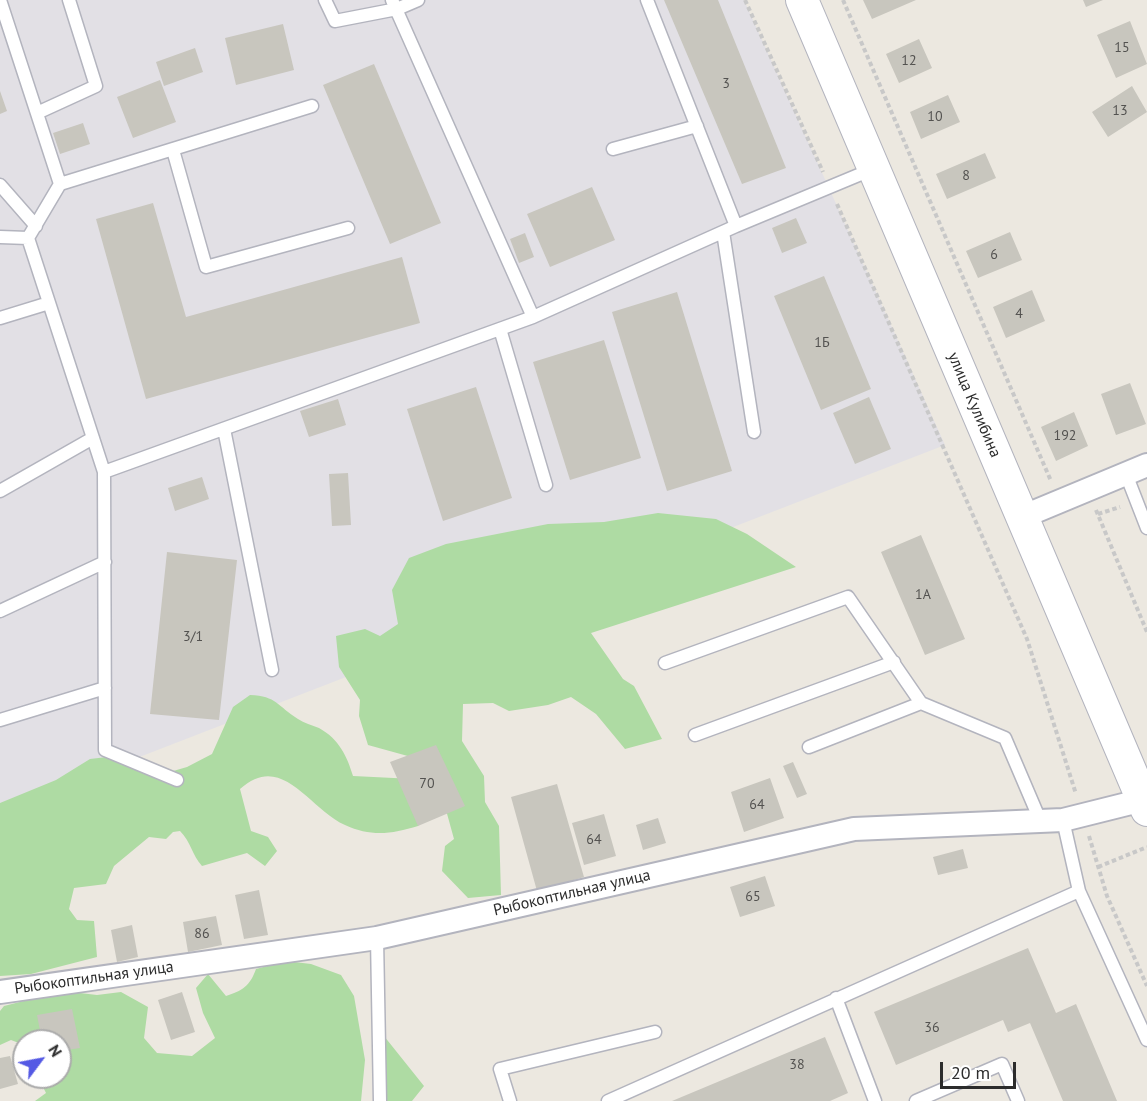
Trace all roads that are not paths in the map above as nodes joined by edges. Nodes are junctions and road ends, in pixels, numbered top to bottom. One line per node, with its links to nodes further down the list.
1 (0, 0): 9 (lane)
2 (69, 0): 9 (lane)
3 (325, 0): 7 (lane)
4 (418, 0): 7 (lane)
5 (647, 0): 10 (lane)
6 (802, 0): 13 (main road, улица Кулибина)
7 (395, 5): 23 (lane)
8 (312, 106): 12 (lane)
9 (37, 113): 14 (lane)
10 (697, 126): 11 (lane); 17 (lane)
11 (613, 149)
12 (173, 150): 14 (lane); 18 (lane)
13 (874, 169): 17 (lane); 34 (main road, улица Кулибина)
14 (60, 184): 16 (lane)
15 (0, 185): 16 (lane)
16 (36, 226): 21 (lane)
17 (736, 226): 19 (lane)
18 (348, 228)
19 (723, 232): 23 (lane); 27 (lane)
20 (0, 237): 21 (lane)
21 (28, 238): 22 (lane)
22 (49, 303): 24 (lane); 28 (lane)
23 (533, 317): 25 (lane)
24 (0, 318)
25 (500, 329): 26 (lane); 32 (lane)
26 (224, 429): 30 (lane); 40 (lane)
27 (754, 432)
28 (93, 438): 30 (lane); 33 (lane)
29 (1147, 465): 31 (street)
30 (104, 472): 36 (lane)
31 (1126, 474): 34 (street); 35 (lane)
32 (546, 485)
33 (0, 491)
34 (1022, 517): 47 (main road, улица Кулибина)
35 (1147, 528)
36 (105, 562): 37 (lane); 41 (lane)
37 (0, 611)
38 (894, 662): 39 (lane); 42 (lane); 44 (lane)
39 (664, 663)
40 (272, 670)
41 (105, 688): 43 (lane); 46 (lane)
42 (921, 703): 45 (lane); 49 (lane)
43 (0, 720)
44 (695, 735)
45 (809, 747)
46 (177, 780)
47 (1145, 805): 48 (street, Рыбокоптильная улица)
48 (1073, 817): 49 (street, Рыбокоптильная улица); 50 (lane)
49 (1041, 820): 51 (street, Рыбокоптильная улица)
50 (1079, 891): 53 (lane); 55 (lane)
51 (377, 938): 52 (street, Рыбокоптильная улица); 56 (lane)
52 (0, 992)
53 (836, 998): 58 (lane); 59 (lane)
54 (655, 1032): 57 (lane)
55 (1147, 1040)
56 (380, 1101)
57 (510, 1101)
58 (608, 1101)
59 (875, 1101)
60 (916, 1101): 61 (lane)
61 (1018, 1101)

